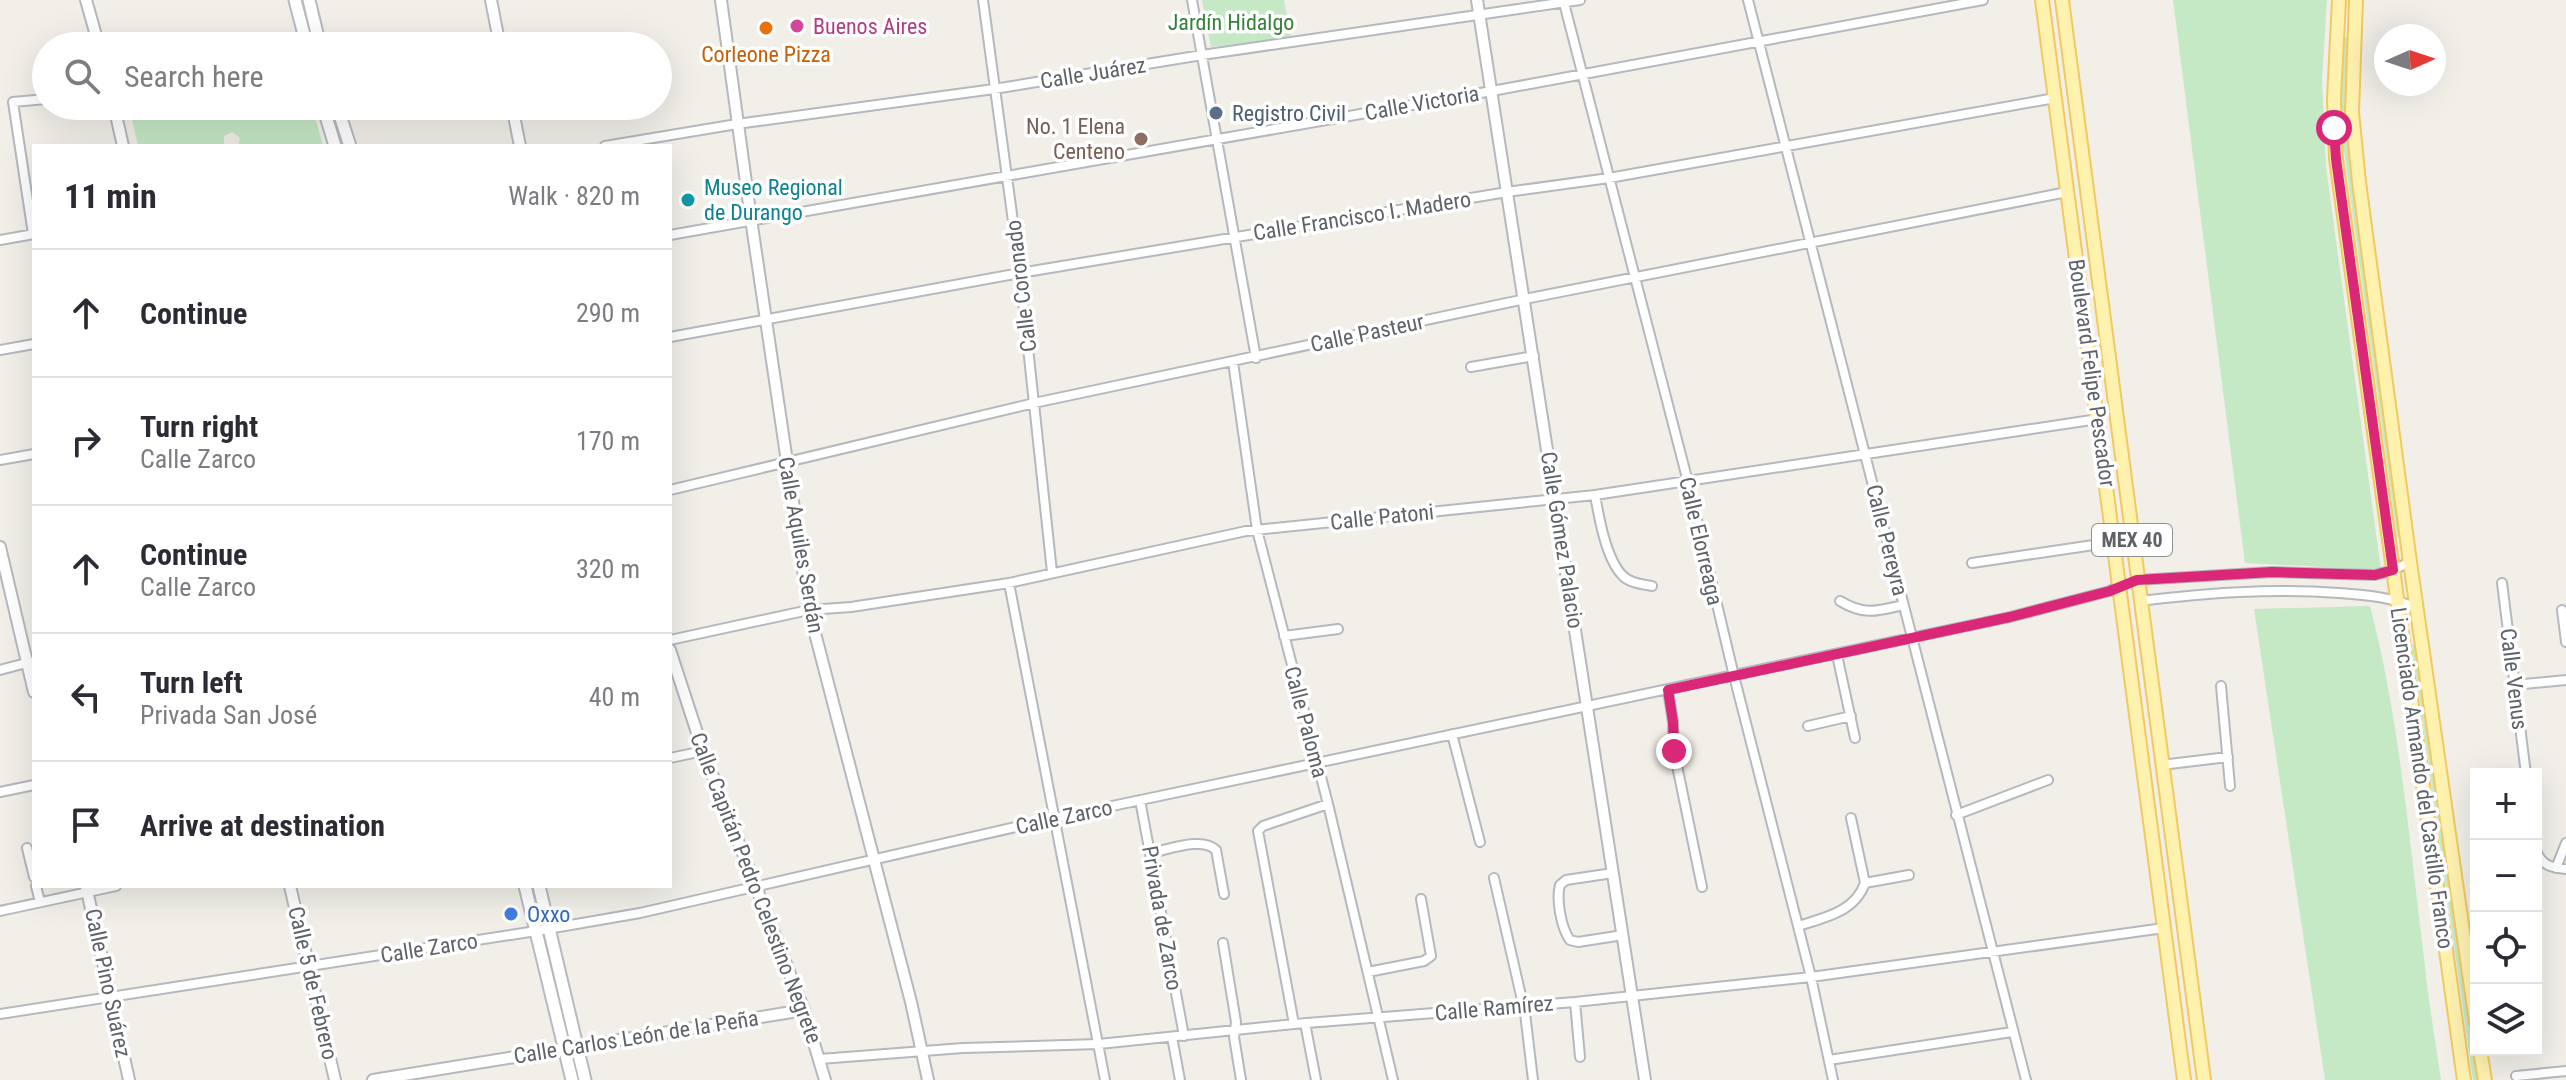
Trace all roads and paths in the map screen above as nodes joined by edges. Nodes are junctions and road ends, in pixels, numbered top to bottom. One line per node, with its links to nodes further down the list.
1 (86, 0): 18 (street)
2 (295, 0): 19 (main road)
3 (309, 0): 20 (main road)
4 (491, 0): 21 (street)
5 (721, 0): 33 (street, Calle Aquiles Serdán)
6 (983, 0): 25 (street, Calle Coronado)
7 (1192, 0): 23 (street)
8 (1477, 0): 17 (street, Calle Gómez Palacio)
9 (1580, 0): 16 (street, Calle Juárez)
10 (1748, 0): 22 (street, Calle Pereyra)
11 (1983, 0): 22 (street, Calle Victoria)
12 (2042, 0): 27 (main road, Boulevard Felipe Pescador / MEX 40)
13 (2062, 0): 40 (main road, Boulevard Felipe Pescador / MEX 40)
14 (2339, 0): 82 (main road, Licenciado Armando del Castillo Franco)
15 (2356, 0): 80 (main road, Licenciado Armando del Castillo Franco)
16 (1564, 3): 17 (street, Calle Juárez); 24 (street, Calle Elorreaga)
17 (1479, 14): 23 (street, Calle Juárez); 26 (street, Calle Gómez Palacio)
18 (95, 32)
19 (303, 32)
20 (317, 32)
21 (497, 32)
22 (1758, 41): 24 (street, Calle Victoria); 41 (street, Calle Pereyra)
23 (1202, 55): 25 (street, Calle Juárez); 34 (street)
24 (1581, 74): 26 (street, Calle Victoria); 43 (street, Calle Elorreaga)
25 (994, 89): 33 (street, Calle Juárez); 42 (street, Calle Coronado)
26 (1492, 91): 34 (street, Calle Victoria); 44 (street, Calle Gómez Palacio)
27 (2055, 98): 40 (main road); 41 (street, Calle Francisco I. Madero); 45 (main road, Boulevard Felipe Pescador / MEX 40)
28 (32, 100): 47 (street)
29 (117, 120): 35 (street)
30 (327, 120): 36 (main road)
31 (342, 120): 37 (main road)
32 (515, 120): 38 (street)
33 (737, 124): 39 (street, Calle Juárez); 46 (street, Calle Aquiles Serdán)
34 (1216, 139): 42 (street, Calle Victoria); 50 (street)
35 (123, 144)
36 (334, 144)
37 (349, 144)
38 (520, 144)
39 (617, 144)
40 (2081, 146): 66 (main road, Boulevard Felipe Pescador / MEX 40)
41 (1786, 147): 43 (street, Calle Francisco I. Madero); 52 (street, Calle Pereyra)
42 (1007, 177): 46 (street, Calle Victoria); 53 (street, Calle Coronado)
43 (1609, 178): 44 (street, Calle Francisco I. Madero); 54 (street, Calle Elorreaga)
44 (1507, 192): 50 (street, Calle Francisco I. Madero); 55 (street, Calle Gómez Palacio)
45 (2067, 192): 52 (street, Calle Pasteur); 65 (main road, Boulevard Felipe Pescador / MEX 40)
46 (751, 219): 49 (street, Calle Victoria); 56 (street, Calle Aquiles Serdán)
47 (32, 221)
48 (32, 234): 51 (street)
49 (672, 235)
50 (1235, 237): 53 (street, Calle Francisco I. Madero); 61 (street)
51 (0, 240)
52 (1810, 241): 54 (street, Calle Pasteur); 67 (street, Calle Pereyra)
53 (1020, 273): 56 (street, Calle Francisco I. Madero); 64 (street, Calle Coronado)
54 (1634, 277): 55 (street, Calle Pasteur); 72 (street, Calle Elorreaga)
55 (1525, 299): 60 (street, Calle Gómez Palacio); 61 (street, Calle Pasteur)
56 (767, 319): 57 (street, Calle Francisco I. Madero); 70 (street, Calle Aquiles Serdán)
57 (672, 337)
58 (32, 344): 59 (street)
59 (0, 350)
60 (1534, 356): 63 (street); 76 (street, Calle Gómez Palacio)
61 (1256, 358): 62 (street, Calle Pasteur)
62 (1233, 362): 64 (street, Calle Pasteur); 77 (street, Calle Paloma)
63 (1471, 367)
64 (1034, 403): 70 (street, Calle Pasteur); 83 (street, Calle Coronado)
65 (2098, 419): 66 (main road); 67 (street, Calle Patoni); 74 (main road, Boulevard Felipe Pescador / MEX 40)
66 (2120, 434): 71 (main road, Boulevard Felipe Pescador / MEX 40)
67 (1866, 453): 72 (street, Calle Patoni); 92 (street, Calle Pereyra)
68 (32, 454): 69 (street)
69 (0, 460)
70 (786, 461): 73 (street, Calle Pasteur); 94 (street, Calle Aquiles Serdán)
71 (2124, 473): 74 (main road); 84 (main road, Boulevard Felipe Pescador / MEX 40)
72 (1688, 482): 75 (street, Calle Patoni); 105 (street, Calle Elorreaga)
73 (672, 490)
74 (2107, 491): 78 (main road, Boulevard Felipe Pescador / MEX 40)
75 (1595, 495): 76 (street, Calle Patoni); 88 (street)
76 (1556, 500): 77 (street, Calle Patoni); 110 (street, Calle Gómez Palacio)
77 (1257, 530): 83 (street, Calle Patoni); 97 (street, Calle Paloma)
78 (2114, 542): 81 (street); 87 (main road, Boulevard Felipe Pescador / MEX 40)
79 (0, 547): 103 (street)
80 (2410, 562): 82 (street); 93 (main road, Licenciado Armando del Castillo Franco)
81 (1972, 563)
82 (2393, 570): 84 (street); 89 (main road, Licenciado Armando del Castillo Franco)
83 (1052, 572): 85 (street, Calle Patoni)
84 (2137, 580): 87 (main road); 91 (main road, Boulevard Felipe Pescador / MEX 40)
85 (1009, 583): 94 (street, Calle Patoni); 128 (street)
86 (2502, 583): 107 (street, Calle Venus)
87 (2120, 585): 98 (street, Calle Zarco); 155 (main road, Boulevard Felipe Pescador / MEX 40)
88 (1652, 586)
89 (2398, 600): 91 (street); 93 (street); 207 (main road, Licenciado Armando del Castillo Franco)
90 (1840, 601): 92 (street)
91 (2140, 601): 119 (main road, Boulevard Felipe Pescador / MEX 40)
92 (1903, 605): 98 (street, Calle Pereyra)
93 (2417, 608): 165 (main road, Licenciado Armando del Castillo Franco)
94 (809, 610): 99 (street, Calle Patoni); 134 (street, Calle Aquiles Serdán)
95 (2562, 610): 100 (street)
96 (1338, 629): 97 (street)
97 (1284, 636): 118 (street, Calle Paloma)
98 (1911, 639): 101 (street, Calle Zarco); 127 (street, Calle Pereyra)
99 (672, 640)
100 (2566, 642)
101 (1837, 655): 105 (street, Calle Zarco); 111 (street)
102 (672, 656): 115 (street, Calle Capitán Pedro Celestino Negrete)
103 (30, 662): 104 (street)
104 (0, 670)
105 (1734, 676): 109 (street, Calle Zarco); 154 (street, Calle Elorreaga)
106 (2566, 680): 107 (street)
107 (2514, 685): 120 (street, Calle Venus)
108 (2221, 686): 116 (street)
109 (1668, 690): 110 (street, Calle Zarco); 143 (street)
110 (1588, 707): 113 (street, Calle Zarco); 139 (street, Calle Gómez Palacio)
111 (1851, 716): 112 (street); 114 (street)
112 (1808, 726)
113 (1452, 734): 118 (street, Calle Zarco); 130 (street)
114 (1855, 738)
115 (703, 751): 117 (street); 148 (street, Calle Capitán Pedro Celestino Negrete)
116 (2228, 757): 119 (street); 123 (street)
117 (672, 758)
118 (1317, 762): 125 (street, Calle Zarco); 126 (street, Calle Paloma)
119 (2161, 765): 159 (main road, Boulevard Felipe Pescador / MEX 40)
120 (2525, 768)
121 (2048, 780): 127 (street)
122 (32, 785): 124 (street)
123 (2230, 786)
124 (0, 792)
125 (1140, 800): 128 (street, Calle Zarco); 133 (street, Privada de Zarco)
126 (1325, 805): 163 (street, Calle Paloma); 174 (street)
127 (1956, 815): 161 (street, Calle Pereyra)
128 (1055, 818): 134 (street, Calle Zarco); 179 (street)
129 (1851, 818): 142 (street)
130 (1480, 842)
131 (2566, 843): 136 (street)
132 (27, 848): 137 (street)
133 (1150, 853): 150 (street); 177 (street, Privada de Zarco)
134 (874, 858): 148 (street, Calle Zarco); 182 (street, Calle Aquiles Serdán)
135 (2542, 859): 136 (street)
136 (2556, 868): 138 (street)
137 (32, 869)
138 (2566, 869)
139 (1613, 873): 158 (street, Calle Gómez Palacio); 158 (street)
140 (1909, 875): 142 (street)
141 (1494, 878): 169 (street)
142 (1865, 883): 154 (street)
143 (1702, 887)
144 (36, 888): 152 (street)
145 (290, 888): 162 (street, Calle 5 de Febrero)
146 (525, 888): 157 (main road)
147 (539, 888): 156 (main road)
148 (756, 888): 156 (street, Calle Zarco); 170 (street, Calle Capitán Pedro Celestino Negrete)
149 (87, 889): 152 (street); 167 (street, Calle Pino Suárez)
150 (1224, 894)
151 (1421, 899): 163 (street)
152 (40, 902): 153 (street)
153 (0, 911)
154 (1798, 926): 164 (street, Calle Elorreaga)
155 (2164, 928): 159 (main road); 161 (street, Calle Ramírez); 205 (main road, Boulevard Felipe Pescador / MEX 40)
156 (549, 929): 157 (street, Calle Zarco); 180 (main road)
157 (536, 931): 162 (street, Calle Zarco); 181 (main road)
158 (1623, 935): 166 (street, Calle Gómez Palacio)
159 (2185, 937): 206 (main road, Boulevard Felipe Pescador / MEX 40)
160 (1223, 943): 175 (street)
161 (1992, 954): 164 (street, Calle Ramírez); 176 (street, Calle Pereyra)
162 (309, 966): 167 (street, Calle Zarco); 190 (street, Calle 5 de Febrero)
163 (1368, 972): 172 (street, Calle Paloma)
164 (1811, 977): 166 (street, Calle Ramírez); 186 (street, Calle Elorreaga)
165 (2471, 984)
166 (1633, 996): 168 (street, Calle Ramírez); 202 (street, Calle Gómez Palacio)
167 (109, 998): 171 (street, Calle Zarco); 189 (street, Calle Pino Suárez)
168 (1575, 1002): 169 (street, Calle Ramírez); 184 (street)
169 (1523, 1006): 172 (street, Calle Ramírez); 201 (street)
170 (804, 1010): 180 (street, Calle Carlos León de la Peña); 185 (street, Calle Capitán Pedro Celestino Negrete)
171 (0, 1014)
172 (1379, 1018): 173 (street, Calle Ramírez); 200 (street, Calle Paloma)
173 (1305, 1023): 174 (street, Calle Ramírez); 199 (street)
174 (1294, 1024): 175 (street, Calle Ramírez)
175 (1235, 1031): 177 (street, Calle Ramírez); 198 (street)
176 (2012, 1032): 186 (street); 204 (street, Calle Pereyra)
177 (1184, 1036): 178 (street, Calle Ramírez)
178 (1172, 1037): 179 (street, Calle Ramírez); 197 (street)
179 (1099, 1044): 182 (street, Calle Ramírez); 196 (street)
180 (577, 1047): 181 (street, Calle Carlos León de la Peña); 193 (main road)
181 (564, 1049): 191 (street, Calle Carlos León de la Peña); 192 (main road)
182 (923, 1051): 185 (street, Calle Ramírez); 195 (street, Calle Aquiles Serdán)
183 (2481, 1056): 208 (main road)
184 (1580, 1057)
185 (820, 1059): 194 (street, Calle Capitán Pedro Celestino Negrete)
186 (1829, 1060): 203 (street, Calle Elorreaga)
187 (2566, 1071): 188 (street)
188 (2516, 1076)
189 (129, 1080)
190 (335, 1080)
191 (373, 1080)
192 (572, 1080)
193 (585, 1080)
194 (825, 1080)
195 (928, 1080)
196 (1105, 1080)
197 (1180, 1080)
198 (1241, 1080)
199 (1316, 1080)
200 (1393, 1080)
201 (1533, 1080)
202 (1645, 1080)
203 (1833, 1080)
204 (2026, 1080)
205 (2184, 1080)
206 (2204, 1080)
207 (2464, 1080)
208 (2485, 1080)

